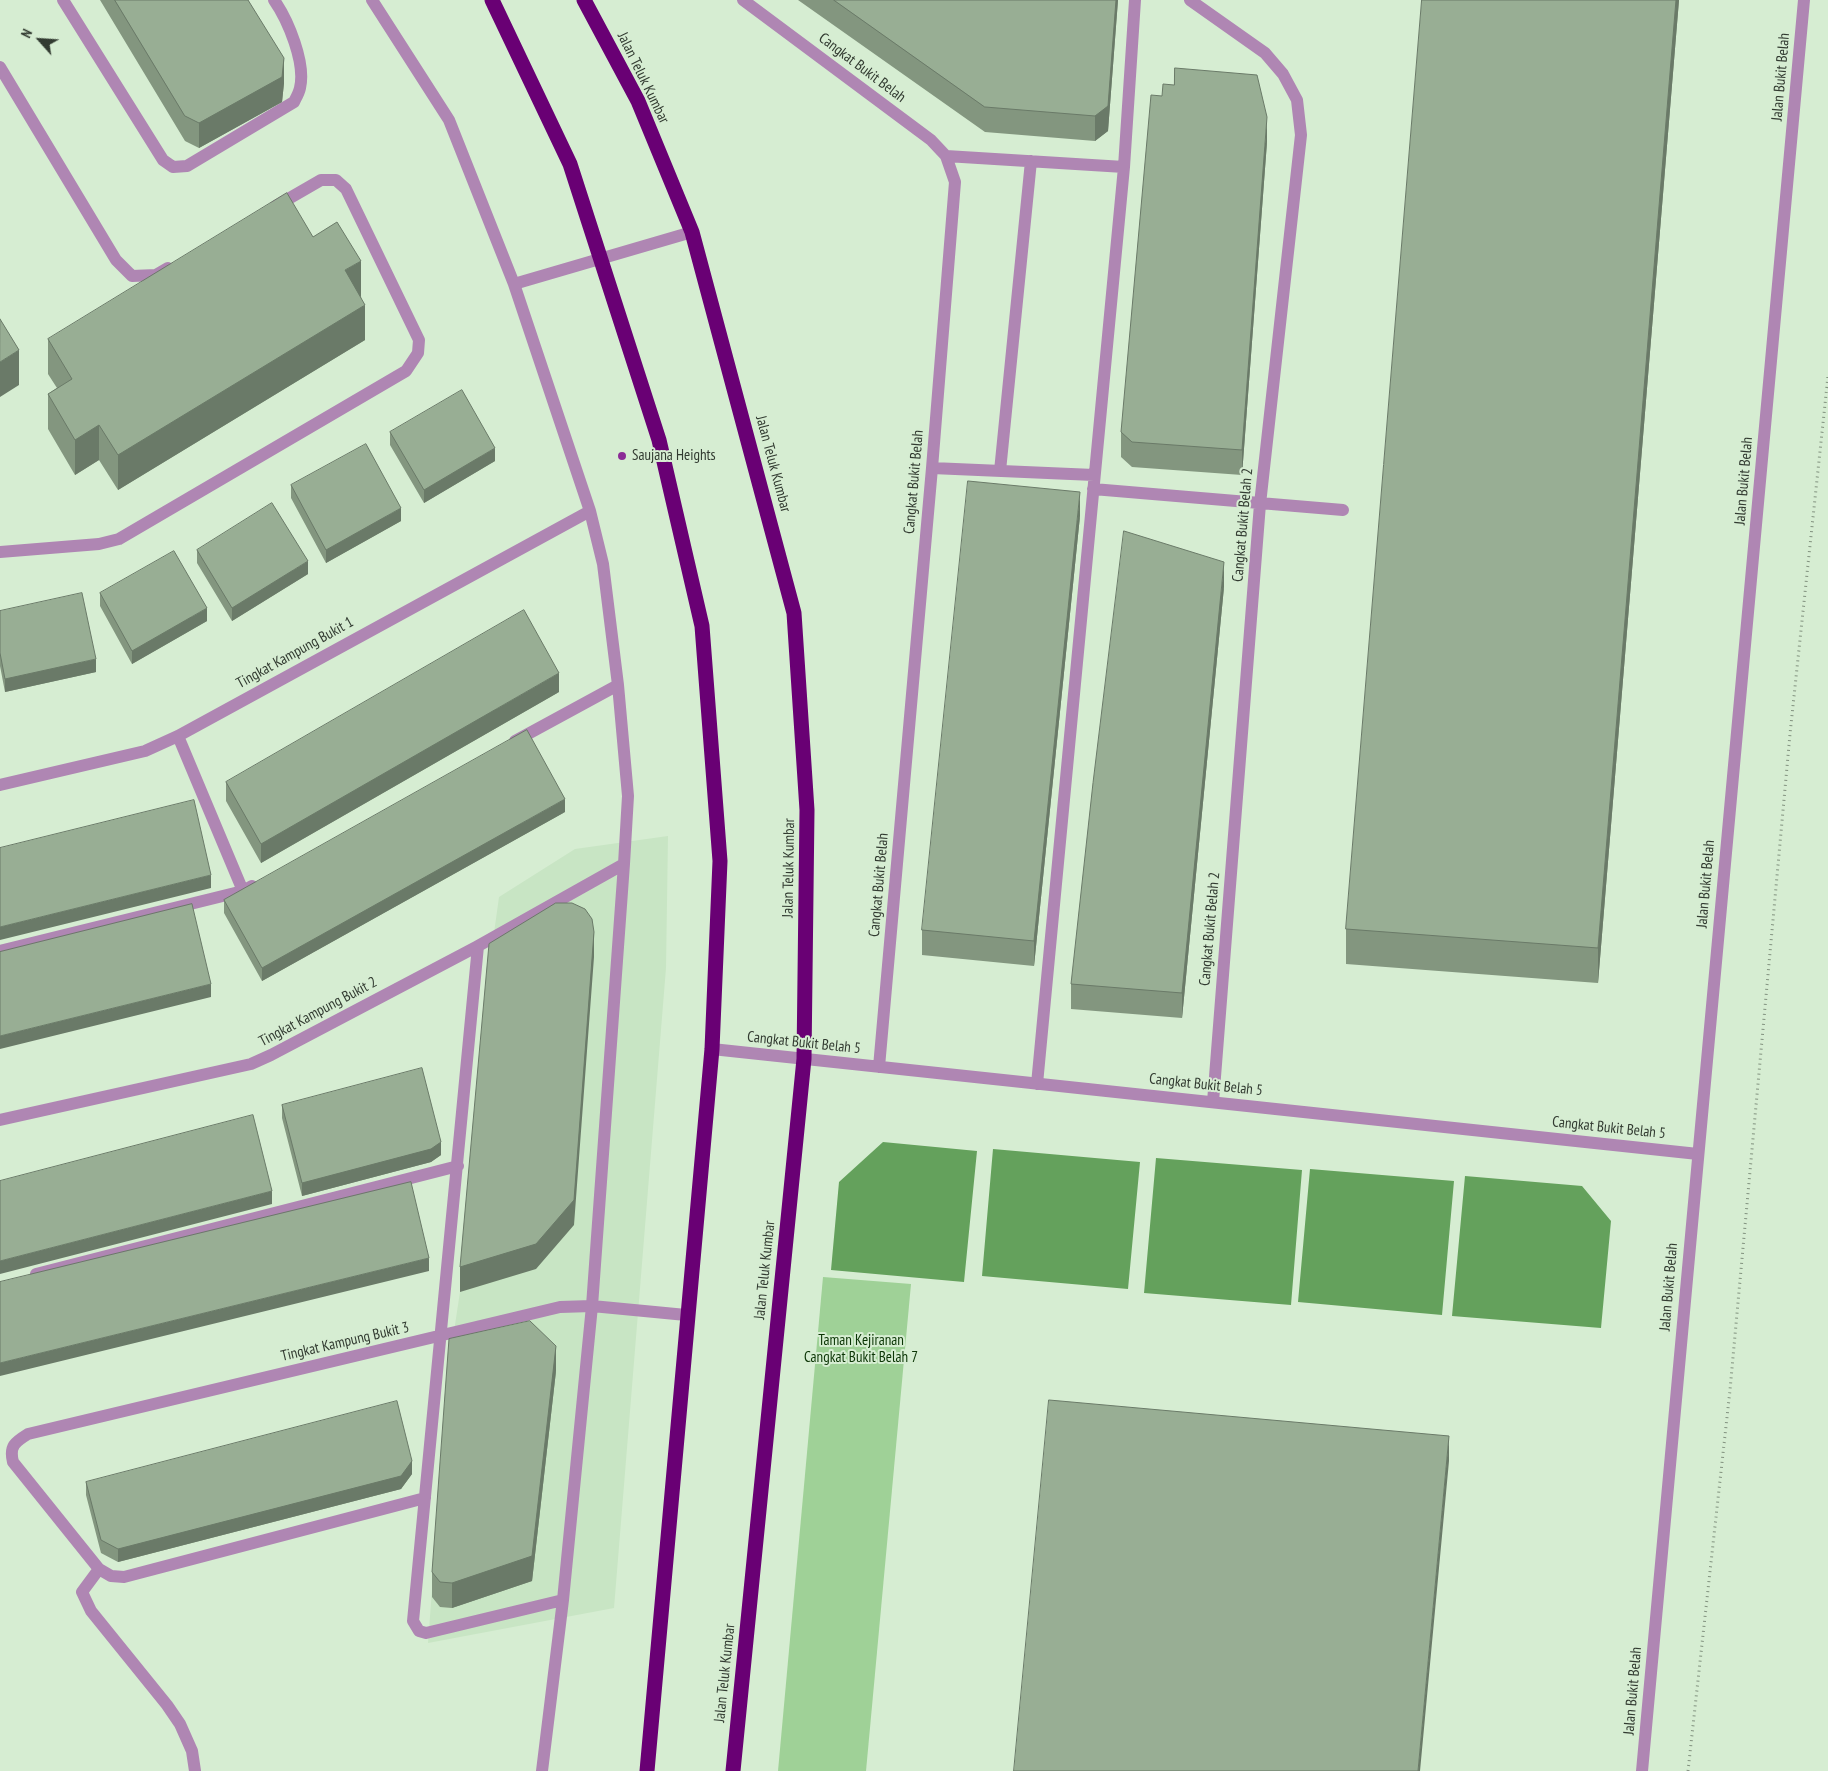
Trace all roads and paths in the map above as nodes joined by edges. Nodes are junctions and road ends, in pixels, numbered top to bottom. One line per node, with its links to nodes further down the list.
1 (63, 0): 2 (street)
2 (274, 0)
3 (372, 0): 18 (street)
4 (492, 0): 16 (highway)
5 (584, 0): 15 (highway, Jalan Teluk Kumbar)
6 (743, 0): 11 (street, Cangkat Bukit Belah)
7 (1135, 0): 13 (street)
8 (1190, 0): 24 (street, Cangkat Bukit Belah 2)
9 (1804, 0): 43 (street, Jalan Bukit Belah)
10 (0, 67): 17 (street)
11 (946, 156): 12 (street); 20 (street, Cangkat Bukit Belah)
12 (1031, 161): 13 (street); 21 (street)
13 (1124, 167): 22 (street)
14 (269, 210): 27 (street)
15 (692, 232): 16 (street); 38 (highway, Jalan Teluk Kumbar)
16 (600, 258): 18 (street); 37 (highway)
17 (182, 260)
18 (514, 284): 26 (street)
19 (1828, 376): 57 (path)
20 (932, 468): 21 (street); 39 (street, Cangkat Bukit Belah)
21 (1000, 471): 22 (street)
22 (1094, 475): 23 (street)
23 (1093, 489): 24 (street); 40 (street)
24 (1260, 504): 25 (street); 41 (street, Cangkat Bukit Belah 2)
25 (1343, 510)
26 (590, 511): 28 (street); 29 (street, Tingkat Kampung Bukit 1)
27 (0, 552)
28 (618, 685): 30 (street); 32 (street)
29 (178, 736): 31 (street, Tingkat Kampung Bukit 1); 34 (street)
30 (505, 747)
31 (0, 785)
32 (624, 864): 35 (street, Tingkat Kampung Bukit 2); 46 (street)
33 (260, 881): 34 (street)
34 (243, 891): 36 (street)
35 (478, 946): 42 (street, Tingkat Kampung Bukit 2); 44 (street)
36 (0, 951)
37 (712, 1049): 38 (street, Cangkat Bukit Belah 5); 47 (highway)
38 (804, 1058): 39 (street, Cangkat Bukit Belah 5); 55 (highway, Jalan Teluk Kumbar)
39 (879, 1067): 40 (street, Cangkat Bukit Belah 5)
40 (1037, 1084): 41 (street, Cangkat Bukit Belah 5)
41 (1213, 1102): 43 (street, Cangkat Bukit Belah 5)
42 (0, 1120)
43 (1698, 1154): 56 (street, Jalan Bukit Belah)
44 (458, 1166): 45 (street); 48 (street)
45 (19, 1278)
46 (592, 1306): 47 (street, Tingkat Kampung Bukit 3); 48 (street, Tingkat Kampung Bukit 3); 51 (street)
47 (686, 1315): 54 (highway)
48 (440, 1336): 49 (street); 50 (street, Tingkat Kampung Bukit 3)
49 (425, 1498): 50 (street); 51 (street)
50 (99, 1570): 52 (street)
51 (563, 1600): 53 (street)
52 (195, 1771)
53 (542, 1771)
54 (647, 1771)
55 (732, 1771)
56 (1642, 1771)
57 (1688, 1771)

